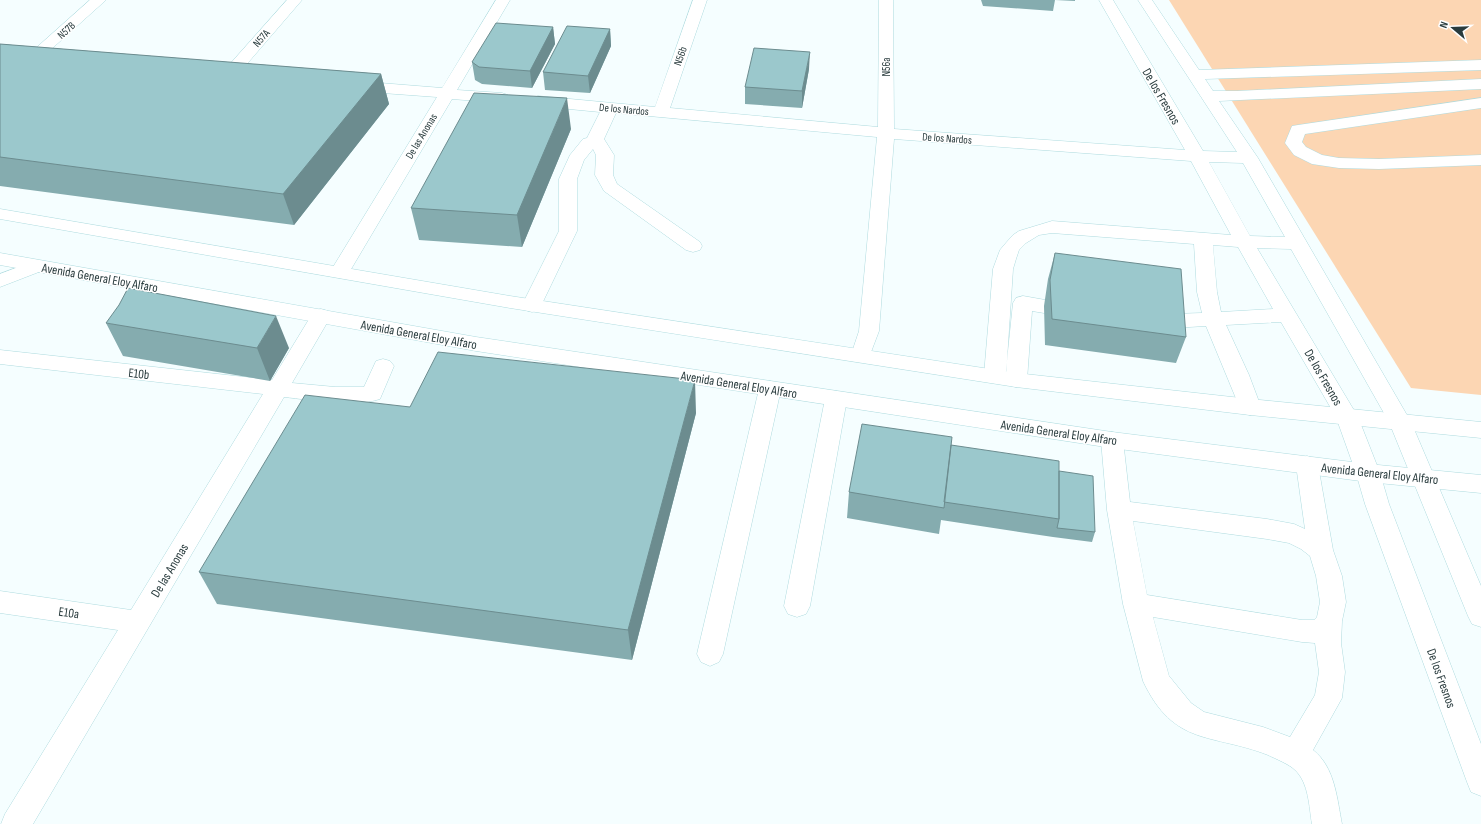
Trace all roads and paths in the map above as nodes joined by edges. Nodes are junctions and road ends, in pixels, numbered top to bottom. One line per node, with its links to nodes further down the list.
1 (99, 0): 8 (street, N57B)
2 (295, 0): 12 (street, N57A)
3 (503, 0): 16 (street, De las Anonas)
4 (700, 0): 20 (street, N56b)
5 (886, 0): 21 (street, N56a)
6 (1106, 0): 23 (street, De los Fresnos)
7 (1145, 0): 11 (street)
8 (56, 61)
9 (1481, 65): 10 (street)
10 (1416, 67): 11 (street); 13 (street)
11 (1194, 75): 17 (street)
12 (228, 76)
13 (1441, 84): 14 (street); 17 (street)
14 (1481, 84)
15 (337, 85): 16 (street, De los Nardos)
16 (446, 94): 19 (street, De los Nardos); 33 (street, De las Anonas)
17 (1208, 96): 24 (street)
18 (1481, 103): 25 (street)
19 (610, 108): 20 (street, De los Nardos); 22 (street)
20 (661, 112): 21 (street, De los Nardos)
21 (886, 133): 23 (street, De los Nardos); 41 (street, N56a)
22 (594, 142): 30 (street); 35 (street)
23 (1197, 156): 24 (street, De los Nardos); 28 (street, De los Fresnos)
24 (1249, 158): 29 (street)
25 (1481, 160)
26 (0, 214): 33 (street)
27 (1203, 238): 28 (street); 39 (street); 44 (street)
28 (1244, 242): 29 (street); 37 (street, De los Fresnos)
29 (1297, 244): 53 (street)
30 (693, 246)
31 (0, 259): 32 (street, Avenida General Eloy Alfaro)
32 (37, 266): 34 (street); 38 (street, Avenida General Eloy Alfaro)
33 (340, 272): 35 (street)
34 (0, 281)
35 (532, 305): 41 (street)
36 (1044, 306): 45 (street)
37 (1287, 315): 39 (street); 52 (street, De los Fresnos)
38 (321, 316): 46 (street, De las Anonas); 47 (street, Avenida General Eloy Alfaro)
39 (1213, 319): 40 (street); 50 (street)
40 (1172, 321)
41 (861, 355): 44 (street)
42 (0, 357): 46 (street, E10b)
43 (383, 366): 48 (street)
44 (995, 376): 45 (street)
45 (1016, 380): 50 (street)
46 (278, 389): 48 (street, E10b); 67 (street, De las Anonas)
47 (770, 389): 49 (street, Avenida General Eloy Alfaro); 68 (street)
48 (372, 394): 51 (street)
49 (836, 398): 55 (street, Avenida General Eloy Alfaro); 64 (street)
50 (1250, 407): 52 (street)
51 (364, 415)
52 (1346, 417): 53 (street); 57 (street, De los Fresnos)
53 (1400, 422): 54 (street); 58 (street)
54 (1481, 430)
55 (1112, 440): 56 (street, Avenida General Eloy Alfaro); 60 (street)
56 (1307, 465): 57 (street, Avenida General Eloy Alfaro); 61 (street)
57 (1368, 473): 58 (street, Avenida General Eloy Alfaro); 70 (street, De los Fresnos)
58 (1424, 478): 59 (street, Avenida General Eloy Alfaro); 65 (street)
59 (1481, 484)
60 (1119, 510): 61 (street); 63 (street)
61 (1320, 550): 66 (street)
62 (0, 602): 67 (street, E10a)
63 (1136, 604): 66 (street); 69 (street)
64 (797, 606)
65 (1481, 616)
66 (1330, 621): 69 (street)
67 (138, 622): 71 (street, De las Anonas)
68 (710, 654)
69 (1295, 755): 72 (street)
70 (1481, 782)
71 (16, 824)
72 (1327, 824)

